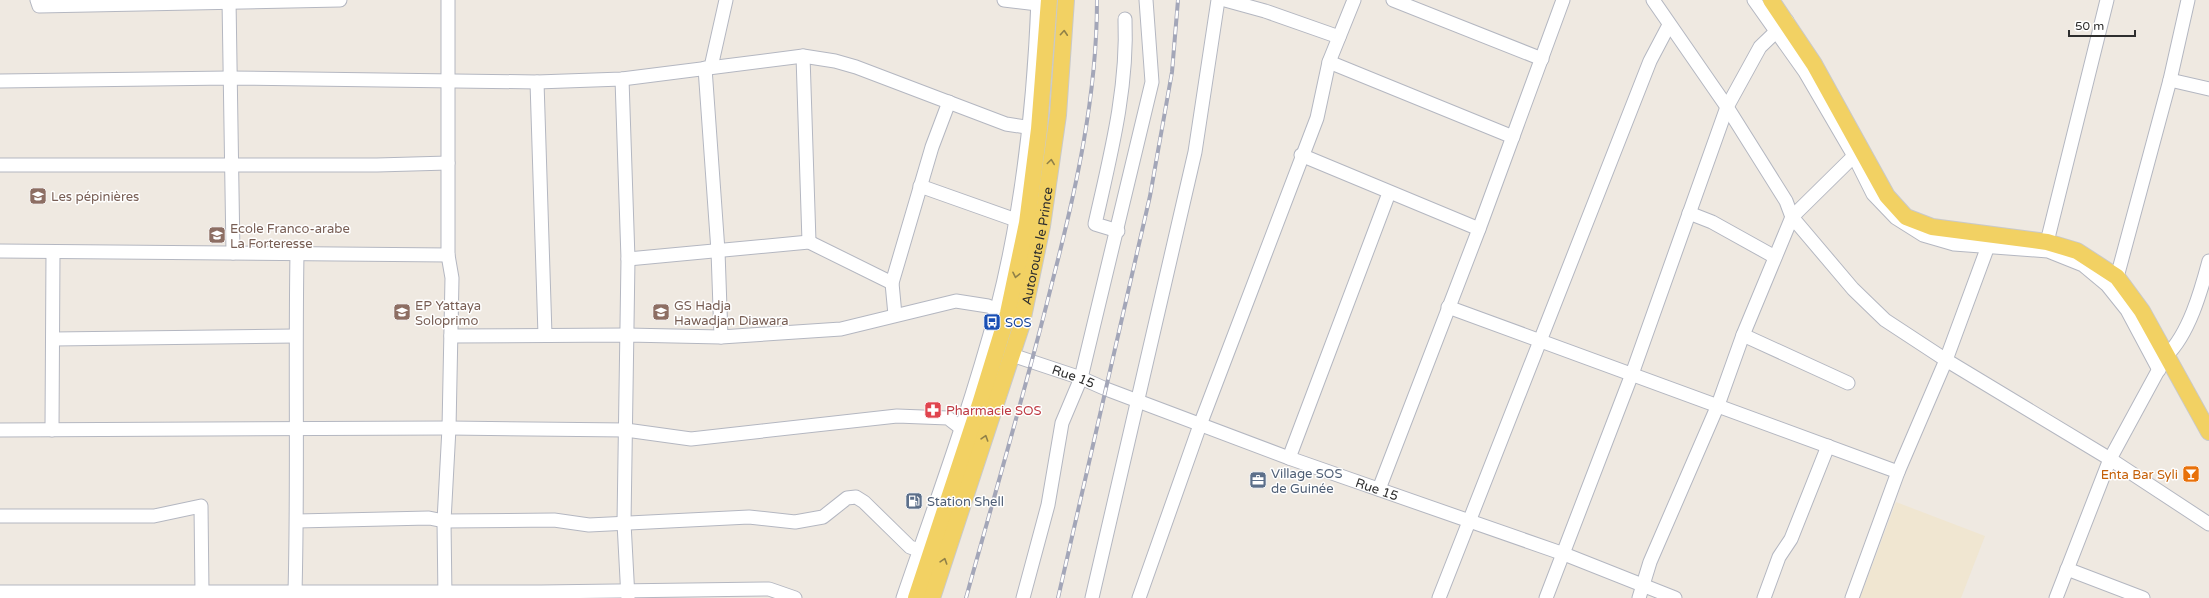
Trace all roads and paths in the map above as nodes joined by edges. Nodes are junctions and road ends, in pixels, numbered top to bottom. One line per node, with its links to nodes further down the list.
1 (36, 0): 18 (street)
2 (340, 0): 18 (street)
3 (448, 0): 30 (street)
4 (726, 0): 27 (street)
5 (1004, 0): 19 (street)
6 (1066, 0): 76 (main road, Autoroute le Prince, one-way to 6)
7 (1146, 0): 50 (street)
8 (1218, 0): 82 (street)
9 (1225, 0): 23 (street)
10 (1354, 0): 23 (street)
11 (1393, 0): 25 (street)
12 (1563, 0): 25 (street)
13 (1653, 0): 21 (street)
14 (1754, 0): 22 (street)
15 (1771, 0): 22 (main road)
16 (2107, 0): 53 (street)
17 (2188, 0): 31 (street)
18 (229, 1): 28 (street)
19 (1043, 3): 37 (main road, Autoroute le Prince)
20 (1126, 19): 50 (street)
21 (1669, 25): 36 (street); 75 (street)
22 (1782, 26): 36 (street); 39 (main road)
23 (1339, 37): 26 (street)
24 (802, 56): 27 (street); 35 (street); 52 (street)
25 (1542, 59): 38 (street)
26 (1329, 62): 38 (street); 40 (street)
27 (708, 67): 29 (street); 55 (street)
28 (230, 78): 30 (street); 32 (street); 42 (street)
29 (622, 78): 33 (street); 61 (street)
30 (448, 79): 33 (street); 41 (street)
31 (2170, 80): 34 (street); 63 (street)
32 (0, 81)
33 (537, 82): 68 (street)
34 (2209, 89)
35 (949, 102): 37 (street); 44 (street)
36 (1727, 107): 46 (street); 47 (street)
37 (1034, 129): 48 (street); 66 (main road, Autoroute le Prince, one-way to 66)
38 (1513, 137): 49 (street)
39 (1858, 153): 47 (street); 51 (main road)
40 (1301, 155): 45 (street); 84 (street)
41 (448, 163): 42 (street); 59 (street)
42 (232, 164): 43 (street); 57 (street)
43 (0, 165)
44 (920, 186): 48 (street); 64 (street)
45 (1389, 193): 49 (street); 93 (street)
46 (1689, 213): 60 (street); 79 (street)
47 (1792, 217): 60 (street); 77 (street)
48 (1016, 220): 66 (street)
49 (1479, 229): 65 (street)
50 (1118, 231): 80 (street)
51 (1990, 241): 53 (main road); 77 (street); 78 (street)
52 (809, 242): 55 (street); 64 (street)
53 (2047, 242): 63 (main road)
54 (0, 251): 56 (street)
55 (718, 251): 61 (street); 73 (street)
56 (53, 252): 57 (street); 74 (street)
57 (233, 253): 58 (street)
58 (297, 254): 59 (street); 70 (street)
59 (448, 255): 71 (street)
60 (1775, 257): 72 (street)
61 (628, 259): 69 (street)
62 (2209, 261): 78 (street)
63 (2117, 277): 78 (main road)
64 (892, 283): 67 (street)
65 (1448, 307): 75 (street); 96 (street)
66 (1002, 311): 67 (street); 87 (main road, Autoroute le Prince)
67 (895, 314): 73 (street)
68 (545, 335): 69 (street); 71 (street)
69 (627, 335): 73 (street); 90 (street)
70 (295, 336): 74 (street); 86 (street)
71 (451, 336): 85 (street)
72 (1744, 336): 81 (street); 83 (street)
73 (721, 337)
74 (54, 339): 89 (street)
75 (1539, 340): 79 (street); 98 (street)
76 (1012, 355): 80 (street, Rue 15); 119 (main road, Autoroute le Prince, one-way to 76)
77 (1946, 360): 94 (street); 95 (street)
78 (2163, 363): 91 (main road); 94 (street)
79 (1632, 374): 83 (street); 104 (street)
80 (1081, 378): 82 (street, Rue 15); 120 (street)
81 (1848, 383)
82 (1138, 401): 84 (street, Rue 15); 121 (street)
83 (1718, 405): 92 (street); 108 (street)
84 (1200, 424): 93 (street, Rue 15); 122 (street)
85 (450, 428): 86 (street); 90 (street); 100 (street)
86 (297, 429): 89 (street); 99 (street)
87 (966, 429): 90 (street); 103 (main road, Autoroute le Prince)
88 (0, 430): 89 (street)
89 (52, 430)
90 (626, 430): 101 (street)
91 (2209, 432)
92 (1828, 446): 95 (street); 126 (street)
93 (1289, 458): 96 (street, Rue 15)
94 (2110, 459): 102 (street); 105 (street)
95 (1898, 472): 127 (street)
96 (1379, 489): 98 (street, Rue 15)
97 (0, 516): 107 (street)
98 (1468, 519): 104 (street, Rue 15); 123 (street)
99 (297, 521): 100 (street); 110 (street)
100 (444, 521): 101 (street); 114 (street)
101 (624, 523): 103 (street); 111 (street)
102 (2209, 524)
103 (925, 552): 117 (street); 118 (main road, Autoroute le Prince)
104 (1564, 554): 108 (street, Rue 15); 124 (street)
105 (2067, 568): 128 (street); 129 (street)
106 (0, 592): 112 (street)
107 (202, 592): 110 (street); 112 (street)
108 (1642, 592): 125 (street, Rue 15)
109 (769, 593): 111 (street); 116 (street)
110 (289, 594): 113 (street)
111 (628, 594): 115 (street)
112 (121, 595)
113 (362, 595): 114 (street)
114 (444, 595): 115 (street)
115 (541, 595)
116 (795, 598)
117 (903, 598)
118 (916, 598)
119 (932, 598)
120 (1023, 598)
121 (1092, 598)
122 (1139, 598)
123 (1438, 598)
124 (1546, 598)
125 (1675, 598)
126 (1764, 598)
127 (1852, 598)
128 (2056, 598)
129 (2143, 598)

